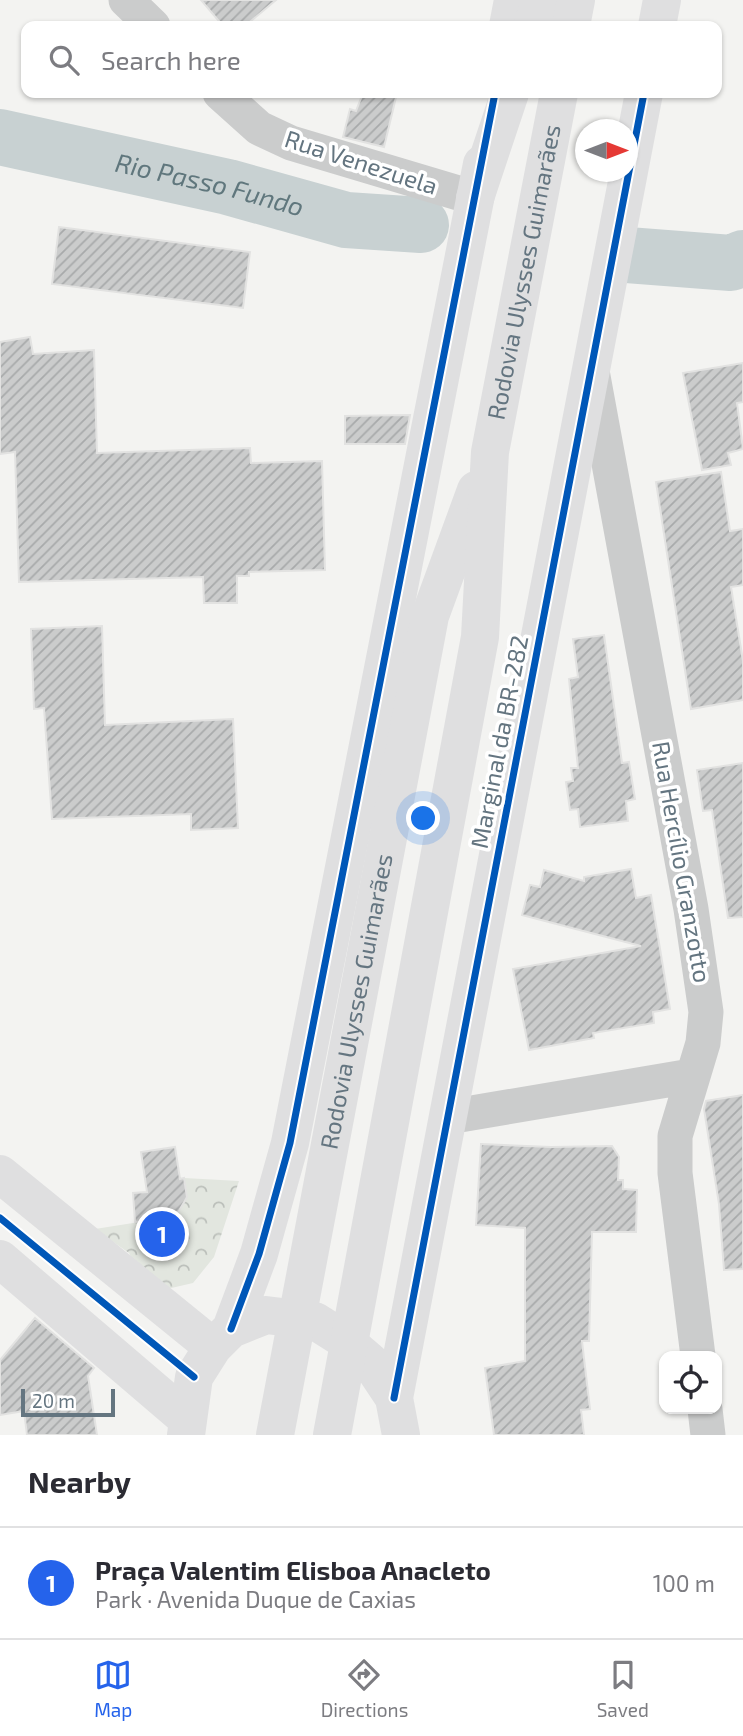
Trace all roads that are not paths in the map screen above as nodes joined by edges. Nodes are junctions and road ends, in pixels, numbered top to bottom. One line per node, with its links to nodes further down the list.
1 (126, 0): 6 (street)
2 (513, 0): 7 (main road)
3 (541, 0): 8 (main road)
4 (576, 0): 9 (main road)
5 (662, 0): 10 (main road)
6 (148, 21)
7 (509, 21)
8 (534, 21)
9 (572, 21)
10 (658, 21)
11 (226, 98): 16 (street, Rua Venezuela)
12 (494, 98): 16 (main road)
13 (508, 98): 16 (main road)
14 (558, 98): 18 (main road, Rodovia Ulysses Guimarães)
15 (643, 98): 17 (main road, Marginal da BR-282)
16 (475, 198): 23 (main road)
17 (592, 367): 19 (street, Rua Hercílio Granzotto); 20 (main road, Marginal da BR-282)
18 (491, 452): 28 (main road, Rodovia Ulysses Guimarães); 29 (main road, Rodovia Ulysses Guimarães)
19 (691, 1076): 20 (street); 24 (street, Rua Hercílio Granzotto)
20 (448, 1117): 25 (main road, Marginal da BR-282)
21 (0, 1174): 23 (main road)
22 (0, 1259): 27 (main road)
23 (222, 1338): 25 (main road); 27 (main road)
24 (697, 1351)
25 (394, 1398): 30 (main road)
26 (706, 1414): 31 (street)
27 (186, 1426)
28 (275, 1435)
29 (332, 1435)
30 (401, 1435)
31 (708, 1435)

